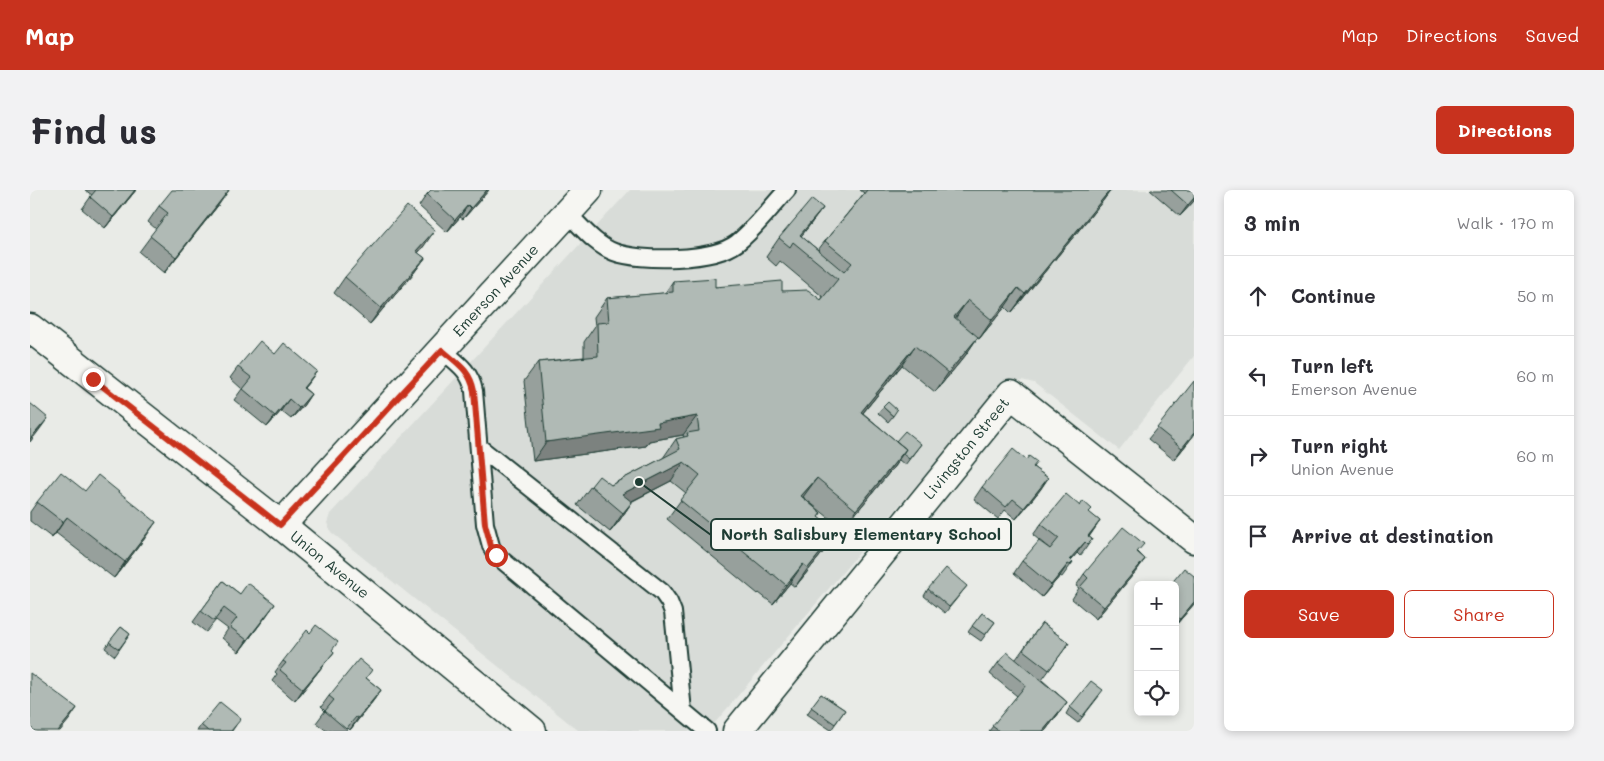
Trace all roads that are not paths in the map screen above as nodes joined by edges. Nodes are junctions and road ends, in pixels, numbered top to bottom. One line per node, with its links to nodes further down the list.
1 (588, 190): 3 (street, Emerson Avenue)
2 (788, 190): 3 (lane)
3 (567, 213): 5 (street, Emerson Avenue)
4 (30, 328): 7 (street, Union Avenue)
5 (442, 350): 6 (lane); 7 (street, Emerson Avenue)
6 (479, 447): 9 (lane); 9 (lane)
7 (280, 525): 10 (street, Union Avenue)
8 (1194, 539): 12 (street, Livingston Street)
9 (683, 711): 11 (lane)
10 (532, 731)
11 (707, 731)
12 (737, 731)

